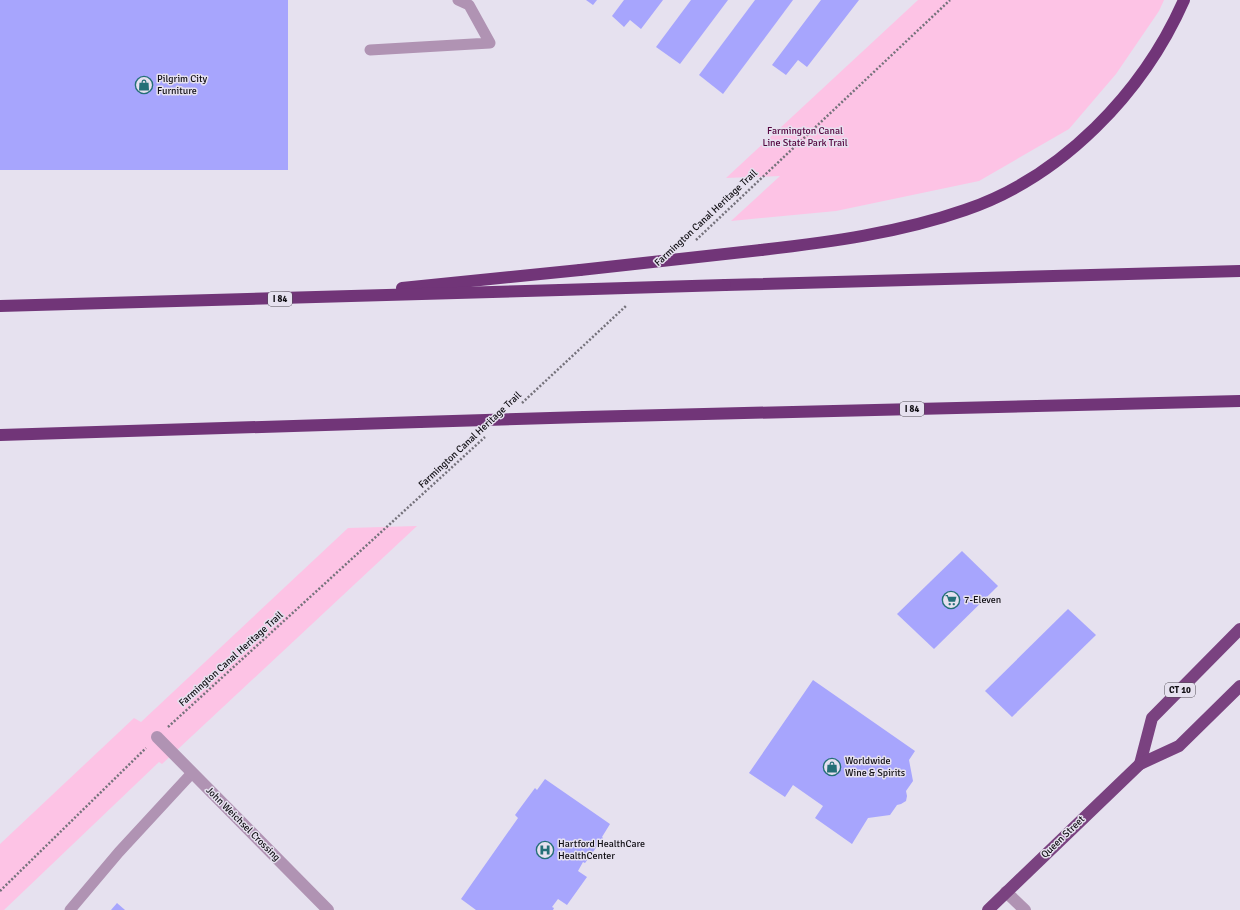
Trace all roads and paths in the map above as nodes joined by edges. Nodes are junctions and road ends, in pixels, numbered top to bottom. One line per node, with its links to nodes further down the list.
1 (458, 0): 4 (lane)
2 (950, 0): 5 (path, Farmington Canal Heritage Trail)
3 (1184, 0): 7 (highway, bridge)
4 (370, 50)
5 (695, 241)
6 (1240, 271): 7 (highway, I 84, bridge)
7 (294, 298): 9 (highway, I 84)
8 (631, 301): 11 (path, Farmington Canal Heritage Trail)
9 (0, 306)
10 (1240, 401): 12 (highway, I 84, bridge)
11 (520, 404)
12 (0, 435)
13 (486, 437): 16 (path, Farmington Canal Heritage Trail)
14 (1240, 629): 17 (highway, CT 10)
15 (1240, 686): 17 (highway, Queen Street)
16 (157, 737): 18 (street, John Weichsel Crossing); 19 (path, Farmington Canal Heritage Trail)
17 (1140, 764): 20 (highway, Queen Street)
18 (192, 773): 21 (lane); 22 (street, John Weichsel Crossing)
19 (0, 891)
20 (1006, 892): 23 (highway, Queen Street); 24 (street)
21 (70, 910)
22 (328, 910)
23 (988, 910)
24 (1025, 910)

